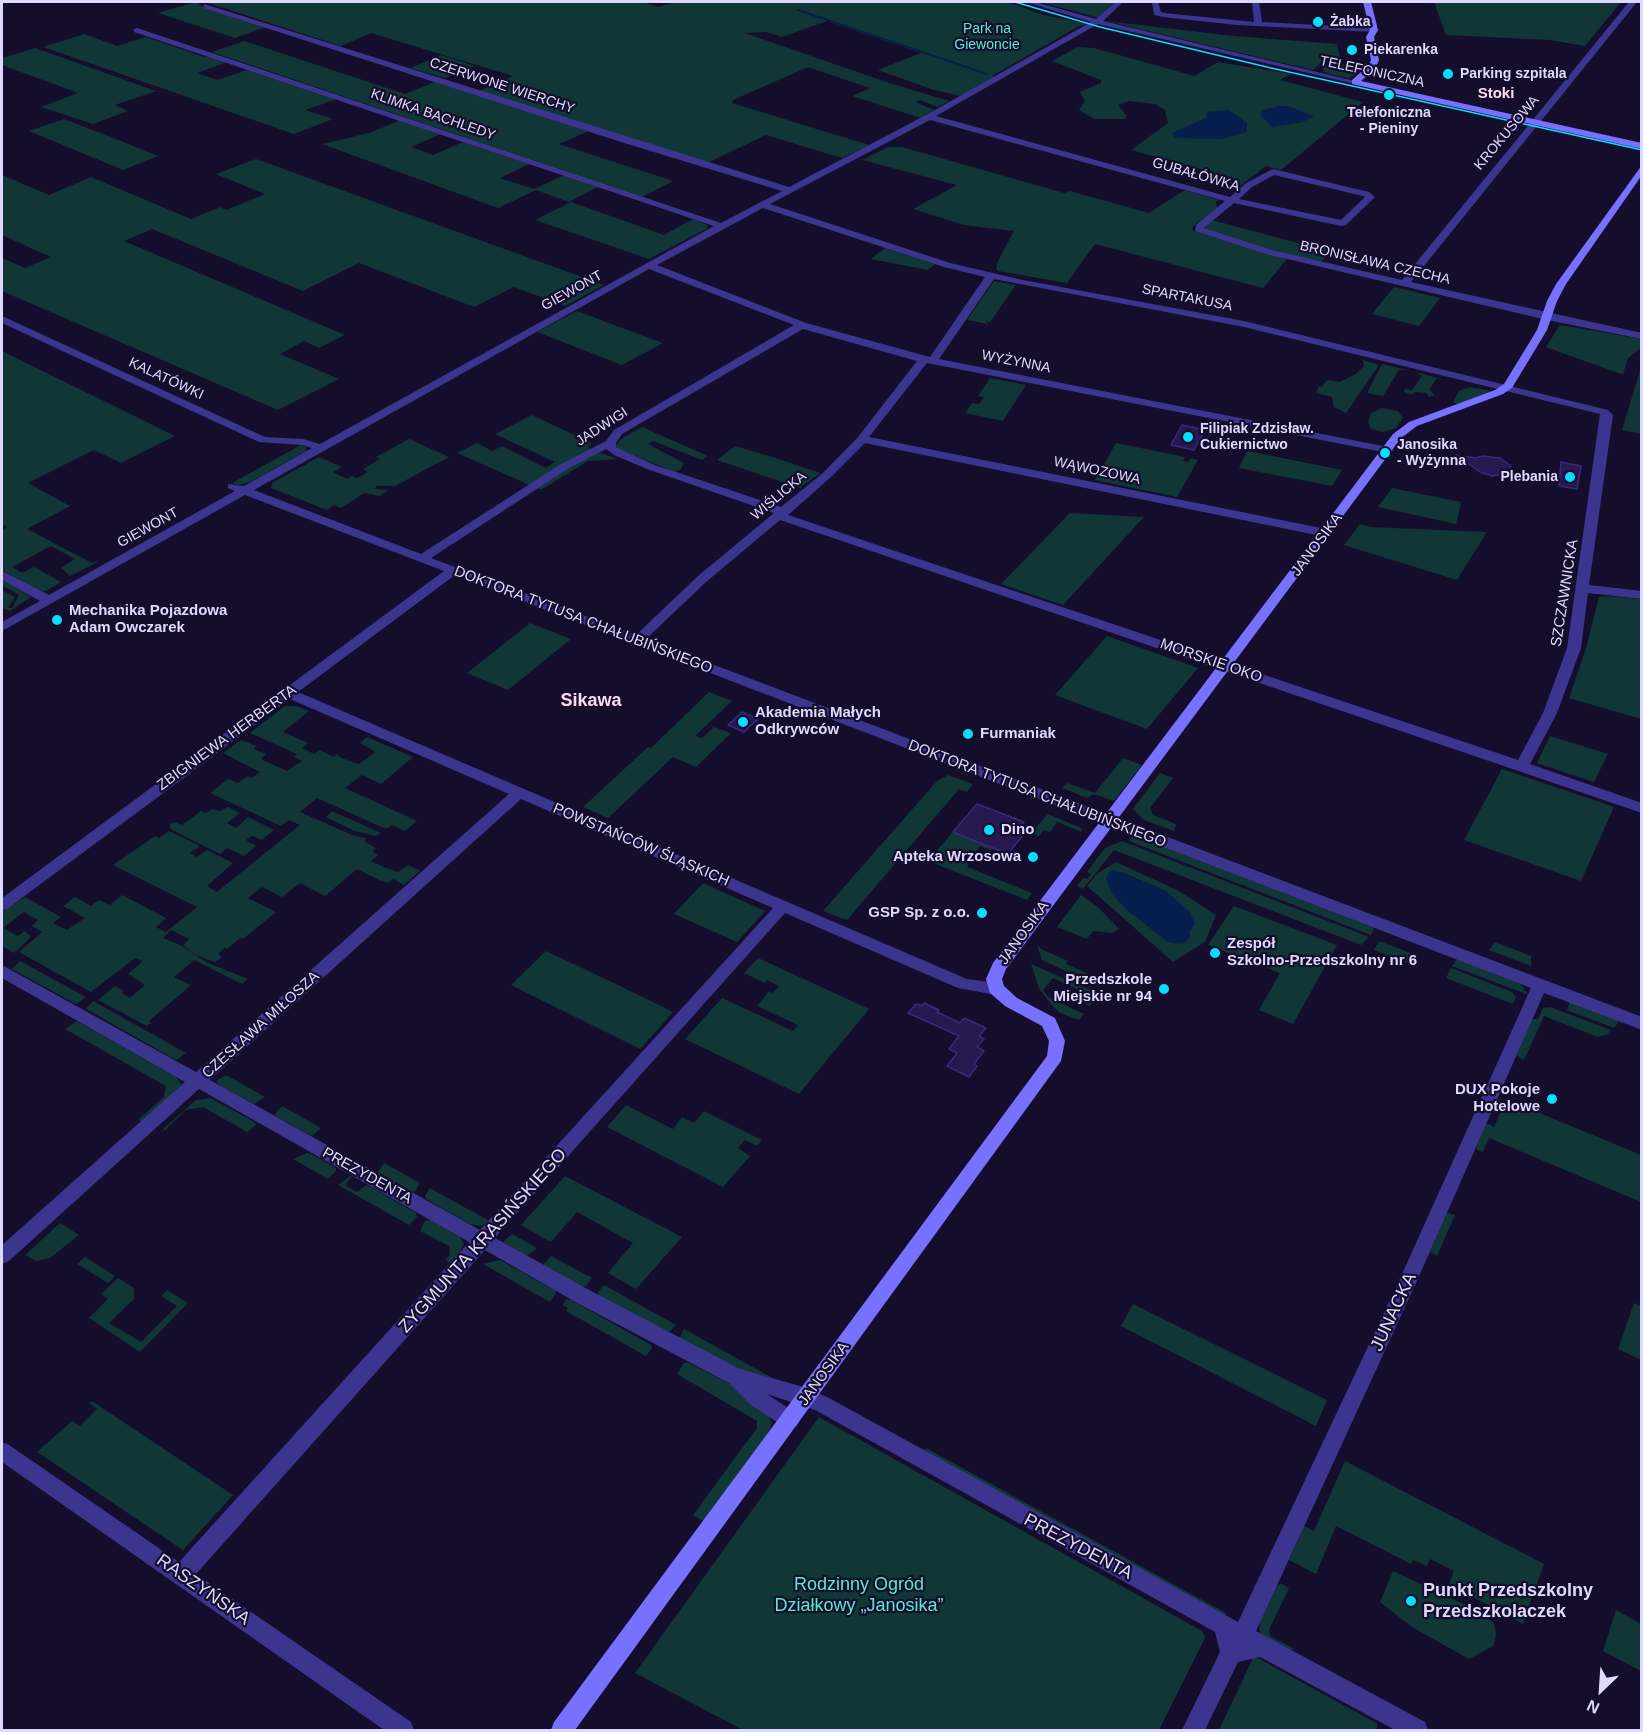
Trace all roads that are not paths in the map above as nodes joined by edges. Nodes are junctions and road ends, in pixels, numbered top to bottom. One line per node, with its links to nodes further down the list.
1 (1029, 2): 8 (street)
2 (1120, 2): 8 (street, GIEWONT)
3 (1155, 2): 9 (street)
4 (1256, 2): 9 (street)
5 (1367, 2): 11 (street)
6 (1633, 2): 14 (street, KROKUSOWA)
7 (207, 6): 17 (street, CZERWONE WIERCHY)
8 (1097, 22): 12 (street, TELEFONICZNA); 13 (street, GIEWONT)
9 (1258, 24): 11 (street)
10 (137, 30): 20 (street, KLIMKA BACHLEDY)
11 (1374, 30): 12 (street)
12 (1355, 82): 14 (street, TELEFONICZNA)
13 (929, 117): 17 (street, GIEWONT); 18 (street, GUBAŁÓWKA)
14 (1534, 122): 15 (street, TELEFONICZNA); 23 (street, KROKUSOWA)
15 (1641, 146)
16 (1641, 168): 24 (street)
17 (790, 190): 19 (street, GIEWONT)
18 (1232, 200): 18 (street, GUBAŁÓWKA); 23 (street, BRONISŁAWA CZECHA)
19 (762, 205): 20 (street, GIEWONT); 22 (street, SPARTAKUSA)
20 (722, 226): 21 (street, GIEWONT)
21 (649, 266): 26 (street, WYŻYNNA); 33 (street, GIEWONT)
22 (991, 276): 28 (street, WIŚLICKA); 29 (street, SPARTAKUSA)
23 (1404, 284): 24 (street, BRONISŁAWA CZECHA)
24 (1547, 317): 27 (street, BRONISŁAWA CZECHA); 29 (street)
25 (2, 319): 33 (street, KALATÓWKI)
26 (802, 324): 28 (street, WYŻYNNA); 32 (street, JADWIGI)
27 (1641, 336)
28 (928, 360): 31 (street, WIŚLICKA); 34 (street, WYŻYNNA)
29 (1505, 388): 30 (street, SPARTAKUSA); 34 (street, JANOSIKA)
30 (1607, 415): 42 (street, SZCZAWNICKA)
31 (862, 439): 37 (street, WIŚLICKA); 38 (street, WĄWOZOWA)
32 (610, 443): 37 (street, MORSKIE OKO); 39 (street, JADWIGI)
33 (322, 448): 36 (street, GIEWONT)
34 (1388, 450): 38 (street, JANOSIKA)
35 (232, 486): 36 (street, DOKTORA TYTUSA CHAŁUBIŃSKIEGO)
36 (246, 491): 39 (street, DOKTORA TYTUSA CHAŁUBIŃSKIEGO); 44 (street, GIEWONT)
37 (782, 514): 46 (street, WIŚLICKA); 47 (street, MORSKIE OKO)
38 (1326, 533): 47 (street, JANOSIKA)
39 (421, 558): 40 (street, DOKTORA TYTUSA CHAŁUBIŃSKIEGO)
40 (453, 571): 46 (street, DOKTORA TYTUSA CHAŁUBIŃSKIEGO); 48 (street, ZBIGNIEWA HERBERTA)
41 (2, 575): 44 (street)
42 (1581, 588): 43 (street); 49 (street, SZCZAWNICKA)
43 (1641, 595)
44 (48, 600): 45 (street, GIEWONT)
45 (2, 627)
46 (637, 641): 52 (street, DOKTORA TYTUSA CHAŁUBIŃSKIEGO)
47 (1225, 666): 49 (street, MORSKIE OKO); 52 (street, JANOSIKA)
48 (288, 693): 50 (street, POWSTAŃCÓW ŚLĄSKICH); 53 (street, ZBIGNIEWA HERBERTA)
49 (1522, 766): 51 (street, MORSKIE OKO)
50 (520, 792): 54 (street, POWSTAŃCÓW ŚLĄSKICH); 59 (street, CZESŁAWA MIŁOSZA)
51 (1641, 808)
52 (1107, 821): 56 (street, DOKTORA TYTUSA CHAŁUBIŃSKIEGO); 57 (street, JANOSIKA)
53 (2, 905)
54 (783, 906): 57 (street, POWSTAŃCÓW ŚLĄSKICH); 60 (street, ZYGMUNTA KRASIŃSKIEGO)
55 (2, 971): 59 (street, PREZYDENTA)
56 (1540, 985): 58 (street, DOKTORA TYTUSA CHAŁUBIŃSKIEGO); 67 (street, JUNACKA)
57 (996, 989): 63 (street, JANOSIKA)
58 (1641, 1024)
59 (198, 1082): 60 (street, PREZYDENTA); 61 (street, CZESŁAWA MIŁOSZA)
60 (483, 1241): 62 (street, PREZYDENTA); 66 (street, ZYGMUNTA KRASIŃSKIEGO)
61 (2, 1256)
62 (735, 1376): 63 (street, PREZYDENTA); 64 (street, PREZYDENTA)
63 (807, 1397): 64 (street, JANOSIKA); 67 (street, PREZYDENTA)
64 (790, 1420): 69 (street, JANOSIKA)
65 (2, 1451): 66 (street, RASZYŃSKA)
66 (182, 1575): 68 (street, RASZYŃSKA)
67 (1245, 1645): 70 (street, JUNACKA); 71 (street)
68 (403, 1731)
69 (562, 1731)
70 (1193, 1731)
71 (1417, 1731)

